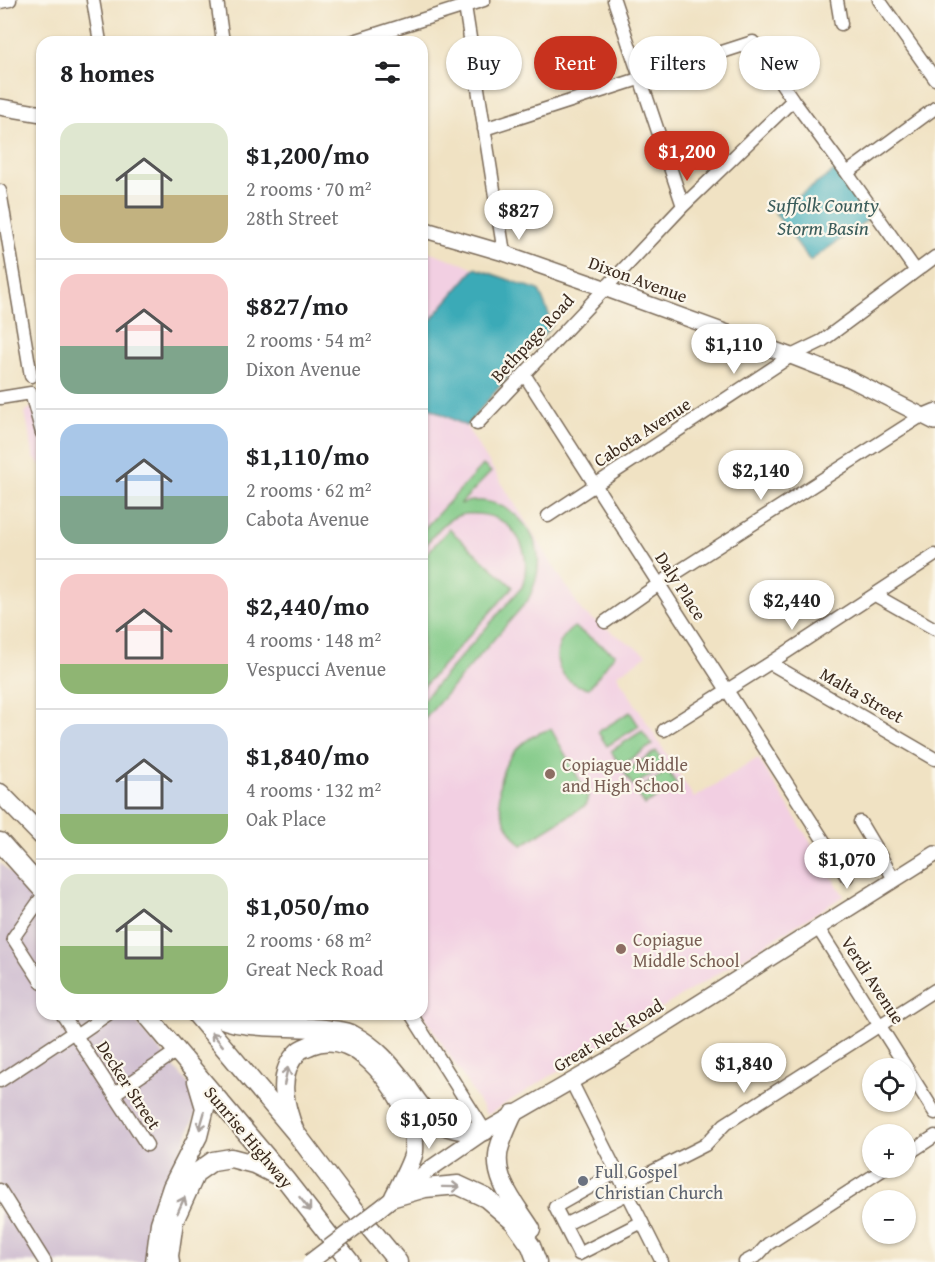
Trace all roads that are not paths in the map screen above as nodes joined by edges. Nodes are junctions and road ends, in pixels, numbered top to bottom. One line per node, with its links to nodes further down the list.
1 (10, 0): 8 (street)
2 (93, 0): 11 (street)
3 (217, 0): 12 (street)
4 (484, 0): 9 (street)
5 (614, 0): 14 (street)
6 (837, 0): 10 (street)
7 (879, 0): 16 (street)
8 (0, 2)
9 (465, 3): 13 (street); 23 (street)
10 (841, 24)
11 (99, 36)
12 (223, 36)
13 (369, 36)
14 (629, 45)
15 (727, 50): 19 (street)
16 (935, 79)
17 (629, 82): 23 (street)
18 (644, 90): 26 (street)
19 (793, 100): 24 (street); 26 (street, Bethpage Road)
20 (0, 107): 22 (main road)
21 (935, 108): 24 (street)
22 (36, 113)
23 (484, 129): 28 (street)
24 (847, 173): 30 (street)
25 (0, 191): 34 (street)
26 (683, 206): 31 (street, Bethpage Road)
27 (428, 231): 28 (main road, Dixon Avenue)
28 (504, 253): 31 (main road, Dixon Avenue)
29 (935, 257): 30 (street, Cabota Avenue)
30 (915, 271): 32 (street, Cabota Avenue)
31 (604, 288): 32 (main road, Dixon Avenue); 33 (street, Bethpage Road)
32 (791, 356): 37 (main road, Dixon Avenue); 39 (street, Cabota Avenue)
33 (524, 374): 38 (street, Bethpage Road); 39 (street, Daly Place)
34 (31, 376)
35 (0, 398): 36 (street)
36 (36, 411)
37 (931, 416): 42 (street)
38 (477, 424)
39 (594, 485): 40 (street, Cabota Avenue); 42 (street, Daly Place)
40 (548, 516)
41 (935, 555): 43 (street)
42 (658, 584): 44 (street); 47 (street, Daly Place)
43 (875, 595): 45 (street); 46 (street)
44 (605, 622)
45 (935, 629)
46 (770, 663): 47 (street); 49 (street, Malta Street)
47 (726, 690): 48 (street); 55 (street, Daly Place)
48 (664, 730)
49 (935, 759)
50 (0, 793): 52 (highway)
51 (860, 822): 56 (street)
52 (36, 830)
53 (0, 842): 57 (highway)
54 (935, 854): 56 (main road, Great Neck Road)
55 (847, 877)
56 (894, 879): 59 (main road, Great Neck Road)
57 (36, 882)
58 (36, 905): 60 (street)
59 (818, 928): 68 (street, Verdi Avenue); 73 (main road, Great Neck Road)
60 (36, 974)
61 (935, 990): 68 (street)
62 (66, 1020): 69 (street, Decker Street)
63 (98, 1020): 69 (street)
64 (151, 1020): 70 (highway, Sunrise Highway)
65 (201, 1020): 78 (highway, Sunrise Highway, one-way to 65)
66 (228, 1020): 77 (highway)
67 (415, 1020): 77 (street)
68 (880, 1025): 75 (street, Verdi Avenue); 86 (street)
69 (75, 1034): 72 (street); 74 (street, Decker Street)
70 (177, 1051): 71 (highway, Sunrise Highway); 74 (street)
71 (189, 1066): 84 (highway, Sunrise Highway); 91 (highway, one-way to 91)
72 (0, 1081)
73 (571, 1081): 76 (main road, Great Neck Road); 82 (street)
74 (114, 1094): 80 (street, Decker Street)
75 (935, 1113)
76 (513, 1114): 77 (main road, Great Neck Road); 97 (highway)
77 (485, 1131): 87 (main road, Great Neck Road)
78 (295, 1132): 87 (highway, one-way to 87); 95 (highway, Sunrise Highway)
79 (935, 1137): 81 (street)
80 (147, 1145)
81 (916, 1149)
82 (617, 1172): 86 (street); 89 (street)
83 (869, 1178): 99 (street)
84 (285, 1179): 92 (highway, one-way to 84); 94 (highway, Sunrise Highway, one-way to 94)
85 (0, 1190): 90 (street)
86 (625, 1190): 88 (street); 89 (street)
87 (394, 1197): 93 (main road, Great Neck Road, bridge); 96 (highway, one-way to 96)
88 (642, 1222): 89 (street); 98 (street)
89 (564, 1225)
90 (45, 1262)
91 (155, 1262)
92 (170, 1262)
93 (310, 1262)
94 (351, 1262)
95 (398, 1262)
96 (537, 1262)
97 (549, 1262)
98 (662, 1262)
99 (745, 1262)

